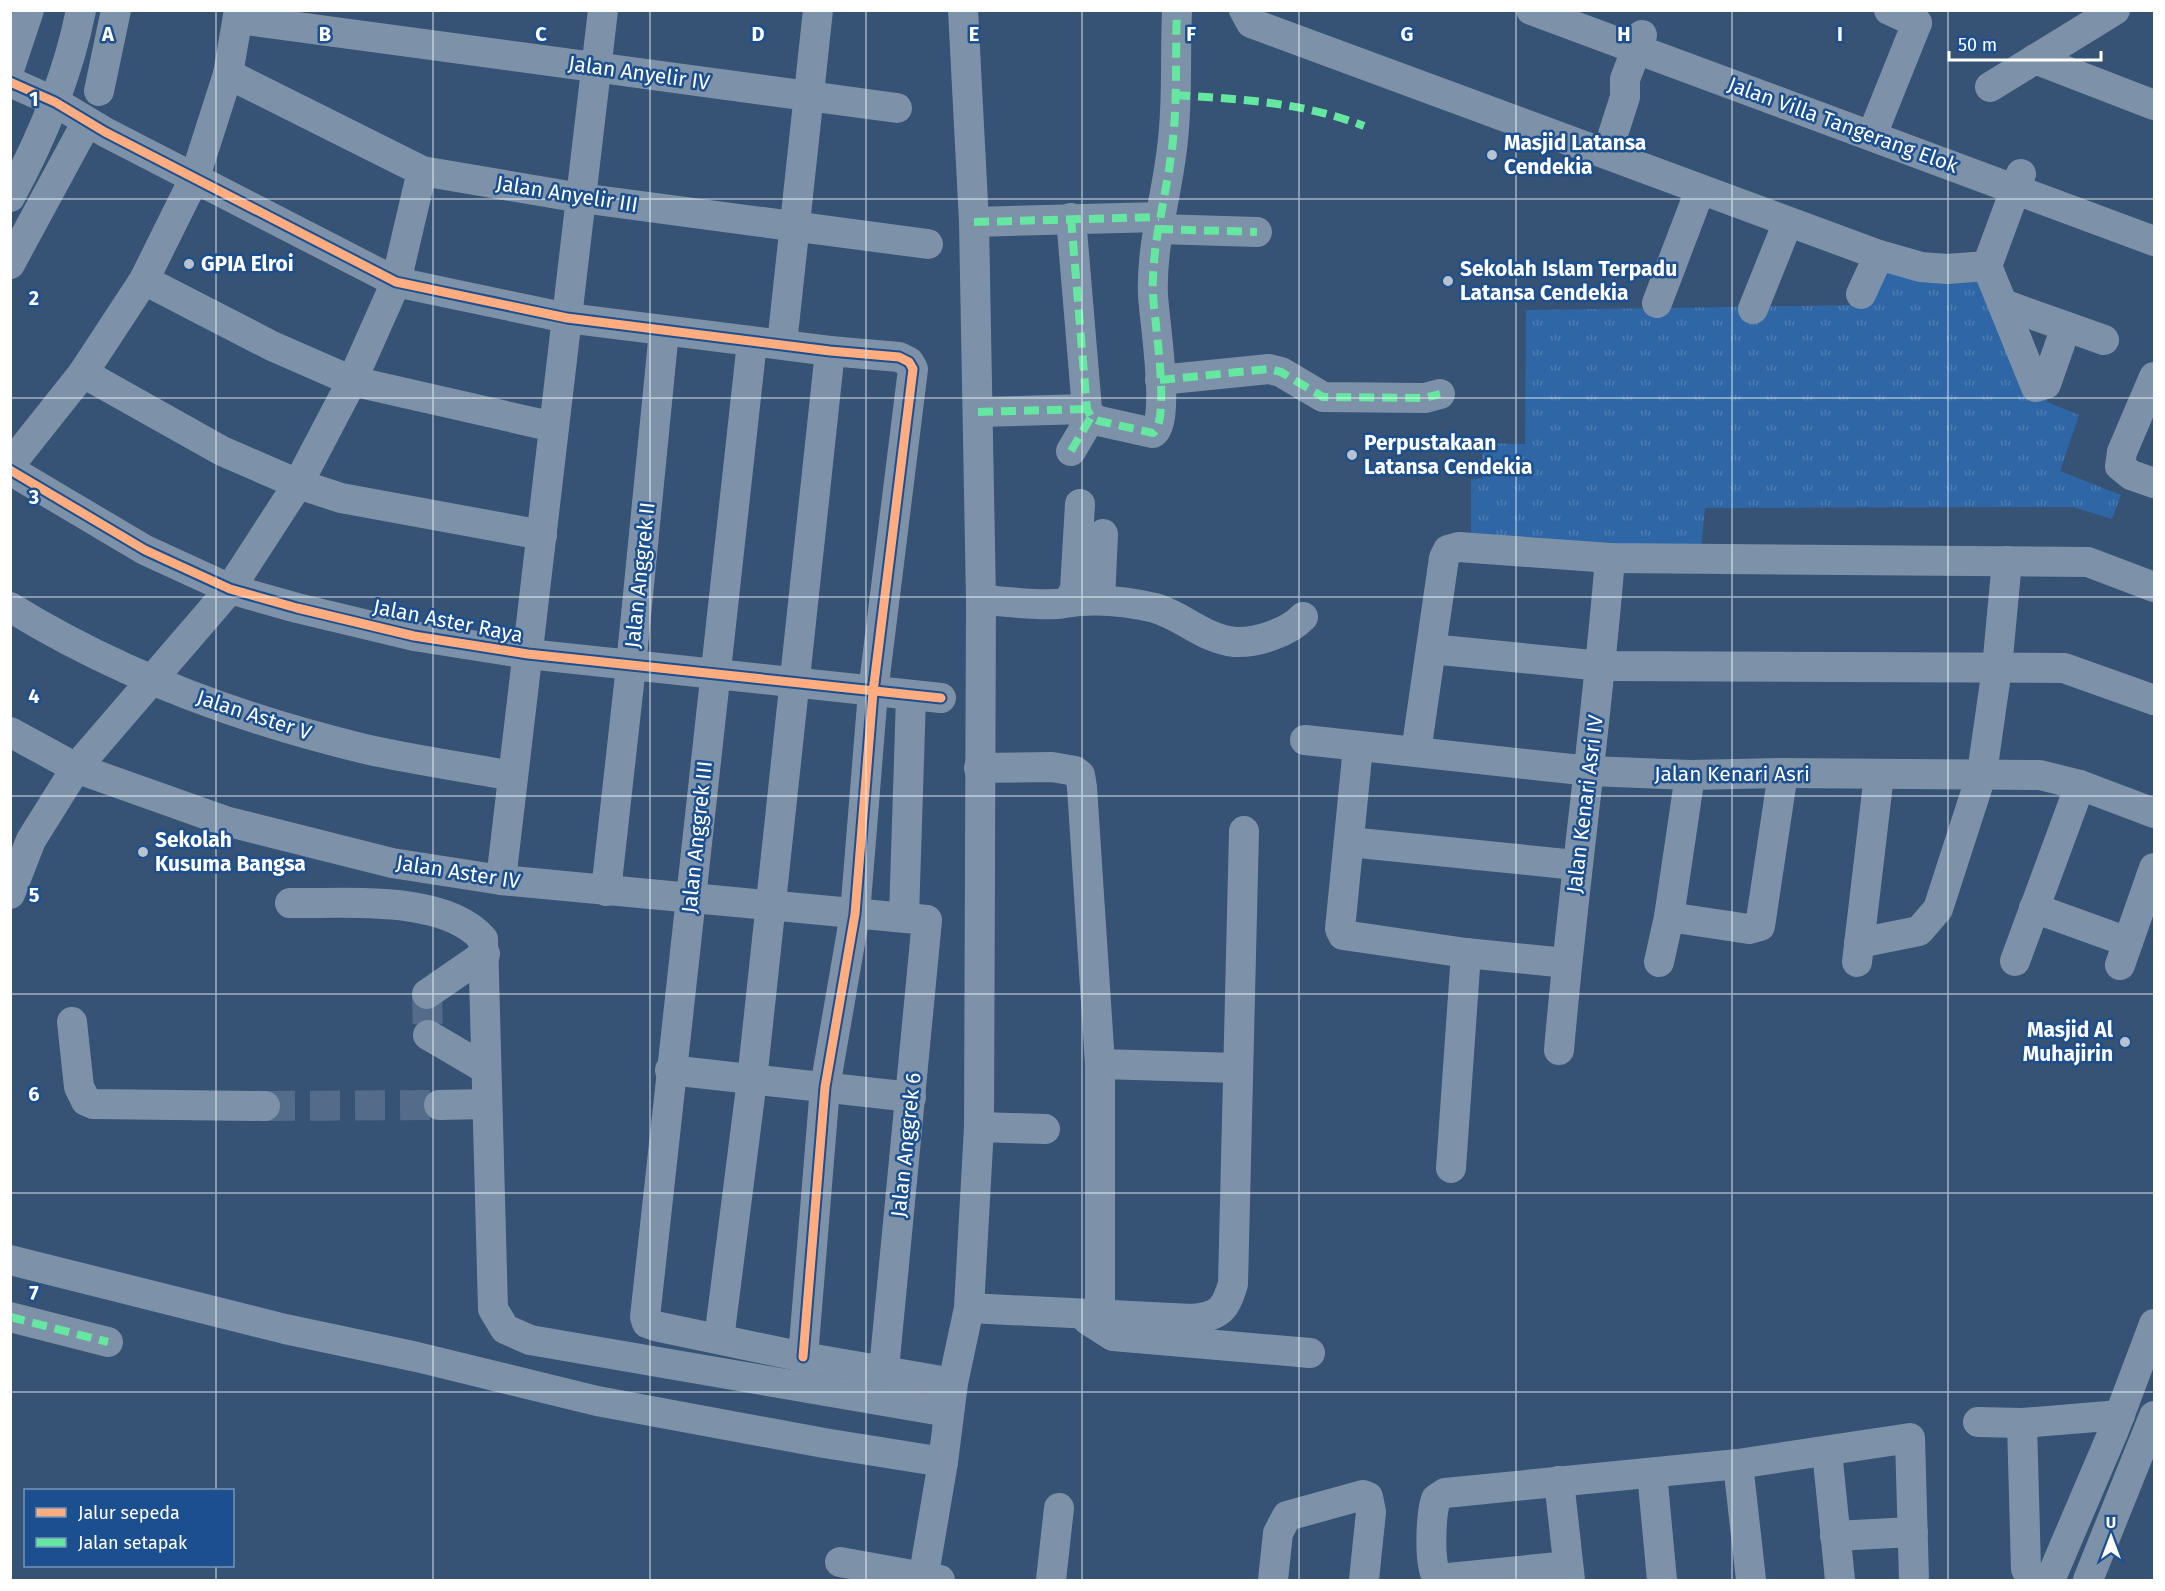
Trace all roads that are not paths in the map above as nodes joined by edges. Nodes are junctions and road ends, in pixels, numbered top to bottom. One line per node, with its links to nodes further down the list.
1 (13, 10): 14 (street)
2 (29, 10): 19 (street)
3 (116, 10): 17 (street)
4 (603, 10): 20 (street)
5 (818, 10): 25 (street)
6 (963, 10): 40 (street)
7 (1177, 10): 42 (street)
8 (1244, 10): 31 (street)
9 (1889, 10): 13 (street)
10 (2115, 10): 18 (street)
11 (1566, 14): 16 (street, Jalan Villa Tangerang Elok)
12 (239, 15): 20 (street, Jalan Anyelir IV); 21 (street)
13 (1928, 17): 29 (street)
14 (10, 20)
15 (78, 25): 17 (street); 26 (street)
16 (1646, 45): 29 (street, Jalan Villa Tangerang Elok); 31 (street)
17 (110, 46): 24 (street)
18 (2035, 59): 23 (street); 27 (street)
19 (10, 67)
20 (596, 67): 25 (street, Jalan Anyelir IV); 38 (street)
21 (228, 74): 32 (street, Jalan Anyelir III); 33 (street)
22 (10, 82): 26 (street)
23 (1990, 87)
24 (99, 91)
25 (809, 95): 28 (street, Jalan Anyelir IV); 44 (street)
26 (55, 102): 33 (street); 35 (street)
27 (2154, 105)
28 (897, 108)
29 (1875, 129): 34 (street, Jalan Villa Tangerang Elok)
30 (82, 131): 37 (street)
31 (1607, 153): 36 (street)
32 (422, 171): 38 (street, Jalan Anyelir III); 52 (street)
33 (195, 177): 51 (street); 52 (street)
34 (2018, 181): 43 (street, Jalan Villa Tangerang Elok); 46 (street, Jalan Villa Tangerang Elok); 50 (street)
35 (15, 188): 37 (street)
36 (1700, 190): 41 (street); 54 (street)
37 (49, 193): 49 (street)
38 (581, 198): 44 (street, Jalan Anyelir III); 57 (street)
39 (1071, 218): 40 (street); 42 (street); 70 (street)
40 (974, 222): 69 (street)
41 (1788, 222): 48 (street); 56 (street)
42 (1158, 223): 45 (street); 66 (street)
43 (2154, 224)
44 (795, 225): 47 (street, Jalan Anyelir III); 62 (street)
45 (1257, 232)
46 (2154, 241)
47 (928, 244)
48 (1879, 255): 50 (street); 53 (street)
49 (10, 264)
50 (1988, 266): 55 (street)
51 (144, 280): 64 (street); 67 (street)
52 (396, 282): 57 (street); 67 (street)
53 (1861, 294)
54 (1657, 303)
55 (2003, 304): 58 (street); 58 (street)
56 (1753, 309)
57 (567, 318): 59 (street); 71 (street)
58 (2066, 327): 60 (street)
59 (664, 330): 61 (street); 91 (street, Jalan Anggrek II)
60 (2104, 340)
61 (752, 342): 62 (street); 94 (street, Jalan Anggrek III)
62 (782, 344): 63 (street)
63 (830, 351): 96 (street); 97 (street)
64 (83, 373): 73 (street); 76 (street)
65 (2154, 378): 75 (street)
66 (1160, 380): 68 (street); 70 (street)
67 (352, 381): 71 (street); 76 (street)
68 (1440, 394)
69 (978, 412): 70 (street); 84 (street)
70 (1089, 413): 72 (street)
71 (554, 427): 79 (street)
72 (1071, 451)
73 (10, 465)
74 (10, 470): 83 (street, Jalan Aster Raya)
75 (2154, 483)
76 (298, 484): 79 (street); 83 (street)
77 (1080, 504): 86 (street)
78 (1103, 534): 85 (street)
79 (542, 536): 90 (street)
80 (1610, 558): 81 (street); 89 (street); 92 (street, Jalan Kenari Asri IV)
81 (2007, 561): 82 (street); 93 (street)
82 (2154, 587)
83 (230, 589): 90 (street, Jalan Aster Raya); 95 (street)
84 (981, 600): 86 (street); 106 (street)
85 (1100, 600): 86 (street); 88 (street)
86 (1069, 601)
87 (10, 607): 95 (street, Jalan Aster V)
88 (1303, 617)
89 (1431, 649): 92 (street); 104 (street)
90 (528, 654): 91 (street, Jalan Aster Raya); 111 (street)
91 (631, 666): 94 (street, Jalan Aster Raya); 121 (street, Jalan Anggrek II)
92 (1602, 666): 93 (street); 107 (street, Jalan Kenari Asri IV)
93 (1997, 668): 100 (street); 109 (street)
94 (714, 675): 96 (street, Jalan Aster Raya); 123 (street, Jalan Anggrek III)
95 (151, 681): 105 (street); 111 (street, Jalan Aster V)
96 (794, 684): 97 (street, Jalan Aster Raya); 125 (street)
97 (873, 692): 98 (street, Jalan Aster Raya); 127 (street)
98 (911, 697): 99 (street, Jalan Aster Raya); 129 (street, Jalan Anggrek 6)
99 (941, 699)
100 (2154, 700)
101 (10, 732): 105 (street, Jalan Aster IV)
102 (1305, 740): 103 (street, Jalan Kenari Asri)
103 (1359, 747): 104 (street, Jalan Kenari Asri); 117 (street)
104 (1416, 752): 107 (street, Jalan Kenari Asri)
105 (76, 768): 116 (street); 120 (street, Jalan Aster IV)
106 (979, 768): 139 (street); 149 (street)
107 (1590, 771): 112 (street, Jalan Kenari Asri); 118 (street, Jalan Kenari Asri IV)
108 (1783, 773): 110 (street, Jalan Kenari Asri); 112 (street, Jalan Kenari Asri); 128 (street)
109 (1982, 773): 110 (street, Jalan Kenari Asri); 110 (street); 113 (street, Jalan Kenari Asri)
110 (1879, 775)
111 (513, 776): 120 (street)
112 (1690, 776): 128 (street)
113 (2080, 785): 114 (street, Jalan Kenari Asri); 126 (street)
114 (2154, 813)
115 (1244, 831): 140 (street)
116 (21, 837): 122 (street)
117 (1349, 842): 118 (street); 130 (street)
118 (1576, 865): 134 (street, Jalan Kenari Asri IV)
119 (2154, 868): 126 (street)
120 (501, 880): 121 (street, Jalan Aster IV)
121 (606, 891): 123 (street, Jalan Aster IV)
122 (10, 894)
123 (690, 899): 125 (street, Jalan Aster IV); 142 (street, Jalan Anggrek III)
124 (290, 903): 131 (street)
125 (770, 906): 127 (street, Jalan Aster IV); 143 (street)
126 (2034, 908): 132 (street)
127 (855, 914): 129 (street, Jalan Aster IV); 144 (street)
128 (1669, 917): 133 (street)
129 (916, 919): 145 (street, Jalan Anggrek 6)
130 (1466, 953): 134 (street); 151 (street)
131 (485, 954): 135 (street); 141 (street)
132 (2015, 961)
133 (1659, 962)
134 (1566, 963): 138 (street, Jalan Kenari Asri IV)
135 (427, 994)
136 (72, 1022): 148 (street)
137 (428, 1035): 141 (street)
138 (1558, 1050)
139 (1100, 1064): 140 (street); 154 (street)
140 (1237, 1068): 154 (street)
141 (486, 1070): 146 (street)
142 (670, 1071): 143 (street); 157 (street, Jalan Anggrek III)
143 (752, 1080): 144 (street); 157 (street)
144 (825, 1087): 145 (street); 160 (street)
145 (911, 1097): 161 (street, Jalan Anggrek 6)
146 (487, 1104): 147 (street); 163 (street)
147 (439, 1105)
148 (265, 1106)
149 (980, 1127): 150 (street); 153 (street)
150 (1045, 1129)
151 (1451, 1168)
152 (10, 1260): 169 (street)
153 (969, 1308): 154 (street); 162 (street)
154 (1092, 1315): 159 (street)
155 (10, 1317): 158 (street)
156 (2154, 1324): 166 (street)
157 (719, 1339): 160 (street)
158 (108, 1342)
159 (1310, 1353)
160 (803, 1357): 161 (street)
161 (884, 1369): 162 (street)
162 (953, 1383): 163 (street)
163 (948, 1412): 169 (street)
164 (1978, 1422): 165 (street)
165 (2022, 1423): 166 (street); 188 (street)
166 (2117, 1423): 167 (street); 176 (street)
167 (2150, 1428): 178 (street)
168 (1827, 1451): 170 (street); 174 (street); 175 (street)
169 (943, 1462): 180 (street)
170 (1738, 1464): 171 (street); 185 (street)
171 (1652, 1473): 172 (street); 184 (street)
172 (1558, 1481): 179 (street); 179 (street)
173 (1059, 1508): 181 (street)
174 (1913, 1532): 175 (street); 187 (street)
175 (1835, 1536): 186 (street)
176 (2062, 1550): 178 (street); 189 (street)
177 (840, 1562): 180 (street)
178 (2092, 1571)
179 (1569, 1573)
180 (929, 1580)
181 (1051, 1581)
182 (1273, 1581): 183 (street)
183 (1364, 1581)
184 (1662, 1581)
185 (1751, 1581)
186 (1840, 1581)
187 (1914, 1581)
188 (2032, 1581)
189 (2050, 1581)

